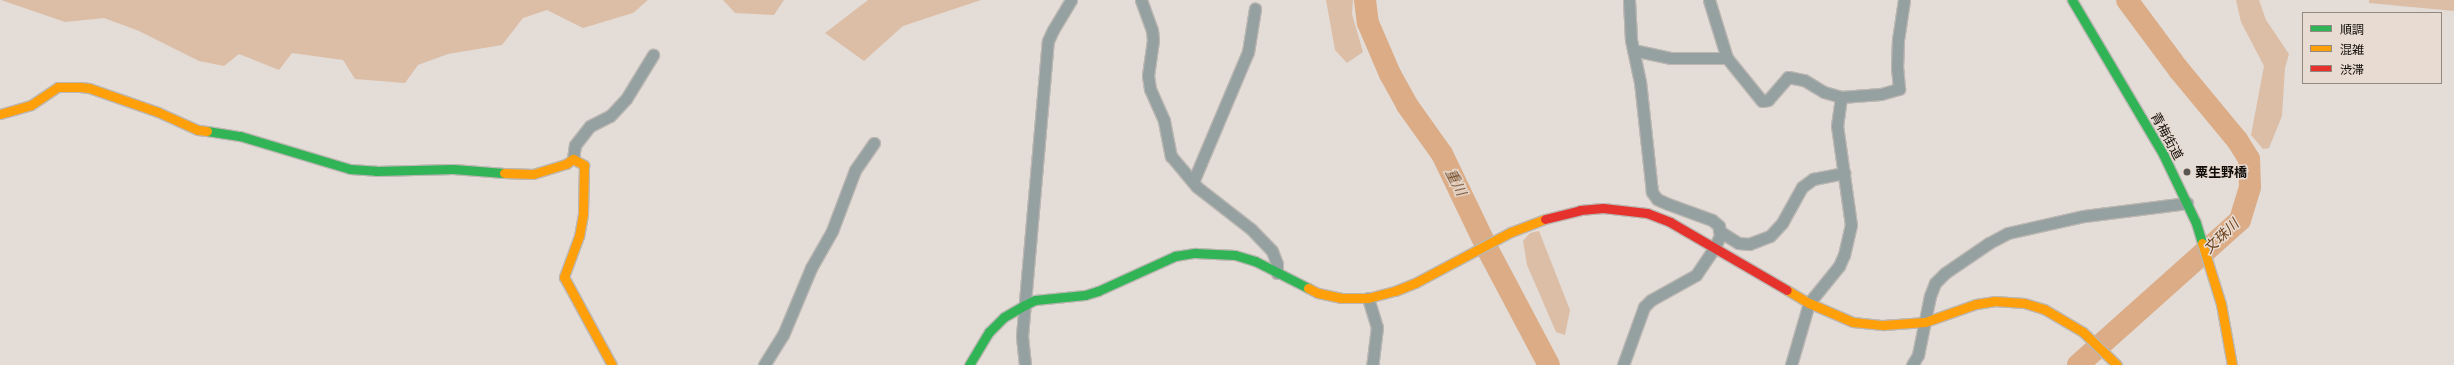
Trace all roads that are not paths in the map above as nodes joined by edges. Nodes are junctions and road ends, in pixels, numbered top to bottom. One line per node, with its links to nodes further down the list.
1 (1071, 0): 23 (street)
2 (1141, 0): 16 (street)
3 (1629, 0): 8 (street)
4 (1709, 0): 10 (street)
5 (1904, 0): 11 (street)
6 (2072, 0): 17 (main road, 青梅街道)
7 (1255, 9): 16 (street)
8 (1633, 50): 10 (street); 18 (street)
9 (653, 54): 14 (street)
10 (1727, 58): 11 (street)
11 (1841, 97): 15 (street)
12 (0, 114): 14 (main road)
13 (874, 143): 27 (street)
14 (573, 159): 26 (main road)
15 (1844, 172): 18 (street); 22 (street)
16 (1193, 182): 20 (street)
17 (2187, 203): 24 (street); 34 (main road, 青梅街道)
18 (1720, 231): 19 (street)
19 (1716, 247): 21 (main road); 22 (main road); 31 (street)
20 (1277, 273): 21 (main road); 23 (main road)
21 (1368, 298): 30 (street)
22 (1809, 303): 24 (main road); 32 (street)
23 (1025, 305): 28 (main road); 29 (street)
24 (1925, 322): 25 (main road); 33 (street)
25 (2116, 364)
26 (612, 365)
27 (764, 365)
28 (969, 365)
29 (1025, 365)
30 (1372, 365)
31 (1623, 365)
32 (1791, 365)
33 (1912, 365)
34 (2232, 365)

